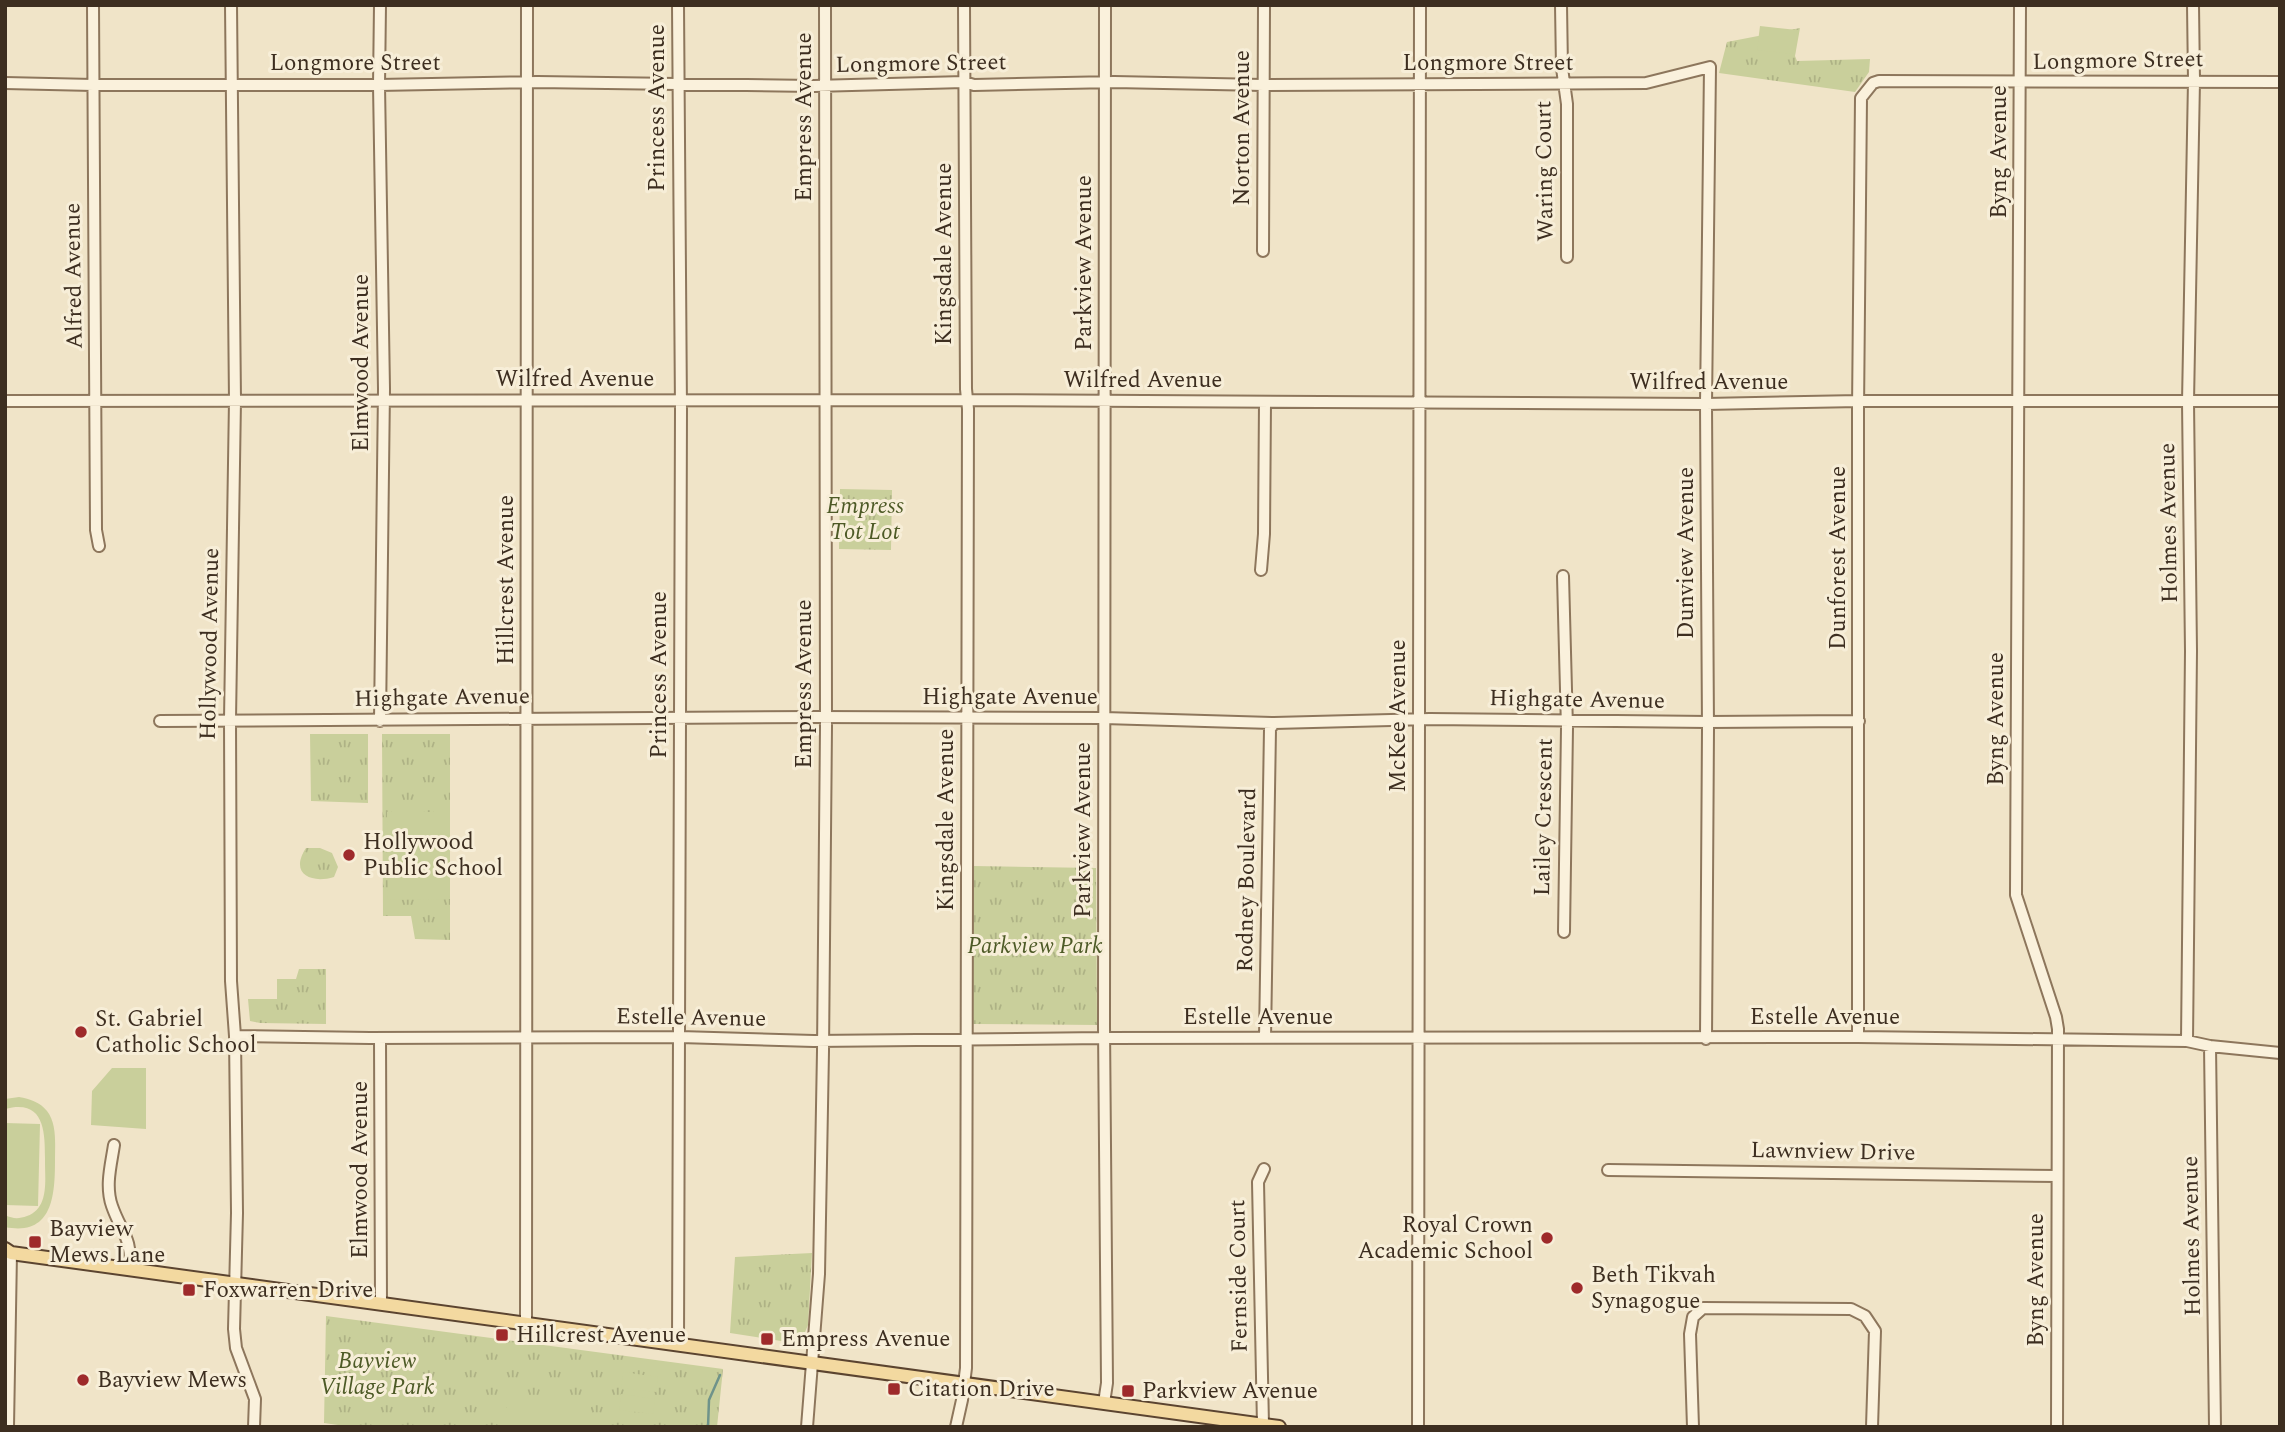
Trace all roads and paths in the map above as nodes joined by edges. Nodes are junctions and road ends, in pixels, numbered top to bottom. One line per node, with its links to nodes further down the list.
1 (93, 5): 26 (street, Alfred Avenue)
2 (231, 5): 24 (street, Hollywood Avenue)
3 (380, 5): 27 (street, Elmwood Avenue)
4 (527, 5): 16 (street, Hillcrest Avenue)
5 (678, 5): 28 (street, Princess Avenue)
6 (825, 5): 30 (street, Empress Avenue)
7 (964, 5): 17 (street, Kingsdale Avenue)
8 (1105, 5): 18 (street, Parkview Avenue)
9 (1264, 5): 29 (street, Norton Avenue)
10 (1420, 5): 21 (street, McKee Avenue)
11 (1561, 5): 25 (street, Waring Court)
12 (2020, 5): 23 (street, Byng Avenue)
13 (2193, 5): 15 (street, Holmes Avenue)
14 (1710, 67): 25 (street, Longmore Street); 48 (street, Dunview Avenue)
15 (2194, 81): 19 (street, Longmore Street); 23 (street, Longmore Street); 47 (street, Holmes Avenue)
16 (527, 82): 27 (street, Longmore Street); 28 (street, Longmore Street); 34 (street, Hillcrest Avenue)
17 (964, 82): 18 (street, Longmore Street); 30 (street, Longmore Street); 37 (street, Kingsdale Avenue)
18 (1105, 82): 29 (street, Longmore Street); 38 (street, Parkview Avenue)
19 (2280, 82)
20 (5, 83): 26 (street, Longmore Street)
21 (1420, 83): 25 (street, Longmore Street); 29 (street, Longmore Street); 45 (street, McKee Avenue)
22 (1873, 83): 23 (street, Longmore Street); 42 (street, Dunforest Avenue)
23 (2021, 83): 46 (street, Byng Avenue)
24 (231, 84): 26 (street, Longmore Street); 27 (street, Longmore Street); 33 (street, Hollywood Avenue)
25 (1564, 84): 32 (street, Waring Court)
26 (93, 85): 40 (street, Alfred Avenue)
27 (379, 85): 41 (street, Elmwood Avenue)
28 (677, 85): 30 (street, Longmore Street); 35 (street, Princess Avenue)
29 (1264, 85): 31 (street, Norton Avenue)
30 (825, 86): 36 (street, Empress Avenue)
31 (1263, 251)
32 (1567, 257)
33 (234, 400): 40 (street, Wilfred Avenue); 41 (street, Wilfred Avenue); 58 (street, Hollywood Avenue)
34 (527, 400): 35 (street, Wilfred Avenue); 41 (street, Wilfred Avenue); 52 (street, Hillcrest Avenue)
35 (681, 400): 36 (street, Wilfred Avenue); 54 (street, Princess Avenue)
36 (826, 400): 37 (street, Wilfred Avenue); 53 (street, Empress Avenue)
37 (967, 400): 38 (street, Wilfred Avenue); 56 (street, Kingsdale Avenue)
38 (1105, 400): 44 (street, Wilfred Avenue); 55 (street, Parkview Avenue)
39 (5, 401): 40 (street, Wilfred Avenue)
40 (96, 401): 49 (street, Alfred Avenue)
41 (384, 401): 60 (street, Elmwood Avenue)
42 (1859, 401): 46 (street, Wilfred Avenue); 48 (street, Wilfred Avenue); 62 (street, Dunforest Avenue)
43 (2280, 401): 47 (street, Wilfred Avenue)
44 (1265, 402): 45 (street, Wilfred Avenue); 50 (street)
45 (1420, 402): 48 (street, Wilfred Avenue); 57 (street, McKee Avenue)
46 (2019, 402): 47 (street, Wilfred Avenue); 76 (street, Byng Avenue)
47 (2188, 402): 78 (street, Holmes Avenue)
48 (1706, 404): 63 (street, Dunview Avenue)
49 (99, 545)
50 (1261, 570)
51 (1563, 576): 61 (street, Lailey Crescent)
52 (527, 717): 54 (street, Highgate Avenue); 60 (street, Highgate Avenue); 70 (street, Hillcrest Avenue)
53 (826, 717): 54 (street, Highgate Avenue); 56 (street, Highgate Avenue); 77 (street, Empress Avenue)
54 (680, 718): 67 (street, Princess Avenue)
55 (1104, 718): 56 (street, Highgate Avenue); 64 (street, Highgate Avenue); 71 (street, Parkview Avenue)
56 (967, 719): 75 (street, Kingsdale Avenue)
57 (1419, 719): 61 (street, Highgate Avenue); 64 (street, Highgate Avenue); 73 (street, McKee Avenue)
58 (230, 720): 59 (street, Highgate Avenue); 60 (street, Highgate Avenue); 66 (street, Hollywood Avenue)
59 (160, 721)
60 (380, 721)
61 (1566, 721): 63 (street, Highgate Avenue); 65 (street, Lailey Crescent)
62 (1859, 721): 63 (street, Highgate Avenue); 68 (street, Dunforest Avenue)
63 (1708, 722): 74 (street, Dunview Avenue)
64 (1275, 723): 72 (street, Rodney Boulevard)
65 (1564, 932)
66 (235, 1036): 69 (street, Estelle Avenue); 87 (street, Hollywood Avenue)
67 (680, 1037): 70 (street, Estelle Avenue); 77 (street, Estelle Avenue); 90 (street, Princess Avenue)
68 (1858, 1037): 74 (street, Estelle Avenue); 76 (street, Estelle Avenue)
69 (380, 1038): 70 (street, Estelle Avenue); 88 (street, Elmwood Avenue)
70 (526, 1038): 89 (street, Hillcrest Avenue)
71 (1104, 1038): 72 (street, Estelle Avenue); 75 (street, Estelle Avenue); 93 (street, Parkview Avenue)
72 (1265, 1038): 73 (street, Estelle Avenue)
73 (1417, 1038): 74 (street, Estelle Avenue); 100 (street, McKee Avenue)
74 (1706, 1039)
75 (966, 1040): 77 (street, Estelle Avenue); 92 (street, Kingsdale Avenue)
76 (2058, 1040): 78 (street, Estelle Avenue); 84 (street, Byng Avenue)
77 (823, 1041): 91 (street, Empress Avenue)
78 (2187, 1041): 79 (street, Estelle Avenue)
79 (2210, 1046): 80 (street, Estelle Avenue); 104 (street, Holmes Avenue)
80 (2280, 1053)
81 (114, 1145): 86 (street)
82 (1264, 1169): 94 (street, Fernside Court)
83 (1608, 1170): 84 (street, Lawnview Drive)
84 (2057, 1176): 103 (street, Byng Avenue)
85 (7, 1252): 86 (main road); 95 (street)
86 (130, 1269): 87 (main road)
87 (235, 1283): 88 (main road); 96 (street)
88 (381, 1303): 89 (main road)
89 (526, 1323): 90 (main road)
90 (678, 1344): 91 (main road)
91 (813, 1363): 92 (main road); 97 (street)
92 (965, 1384): 93 (main road); 98 (street, Kingsdale Avenue)
93 (1104, 1403): 94 (main road)
94 (1264, 1424): 99 (main road)
95 (8, 1427)
96 (254, 1427)
97 (807, 1427)
98 (956, 1427)
99 (1279, 1427)
100 (1418, 1427)
101 (1692, 1427): 102 (street)
102 (1872, 1427)
103 (2057, 1427)
104 (2215, 1427)

